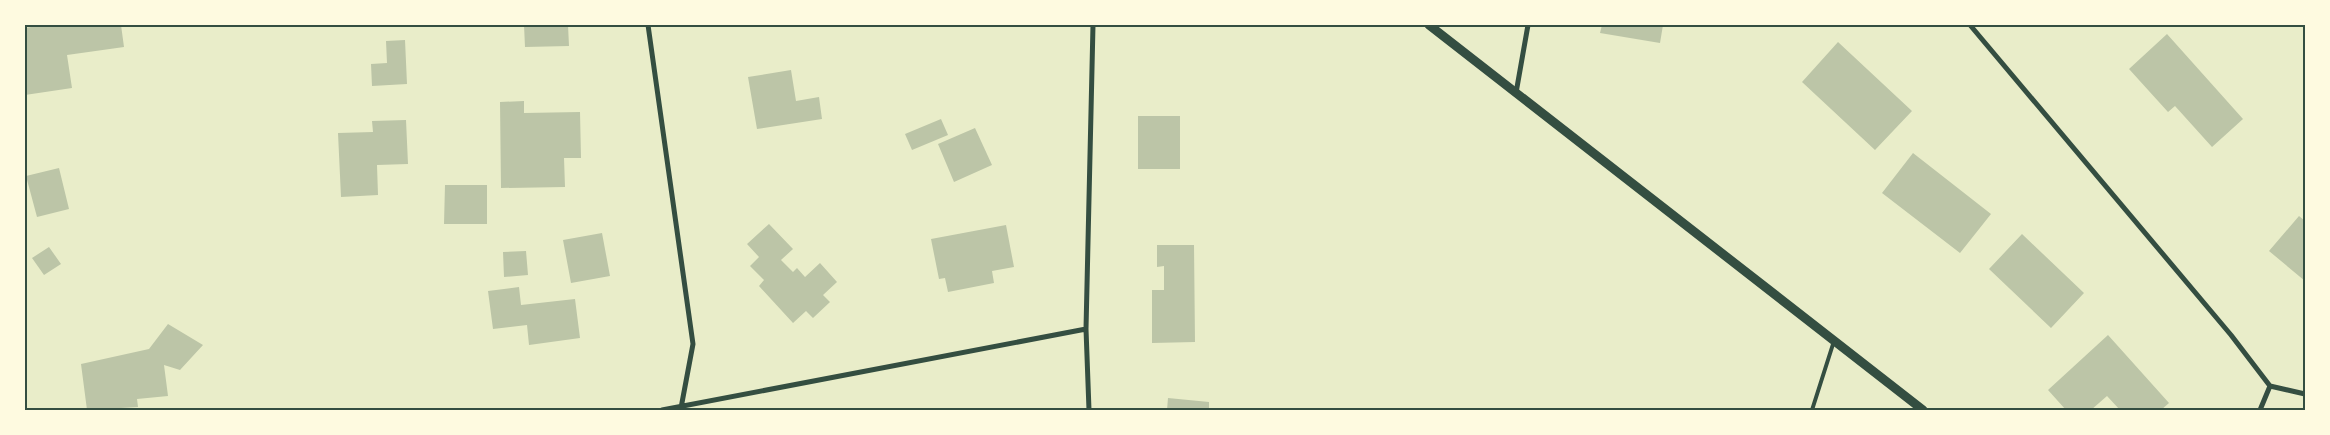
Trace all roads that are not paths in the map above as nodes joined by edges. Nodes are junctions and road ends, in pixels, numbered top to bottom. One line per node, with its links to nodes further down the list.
1 (648, 25): 11 (street)
2 (1093, 25): 7 (street)
3 (1429, 25): 6 (street)
4 (1528, 25): 6 (street)
5 (1970, 25): 9 (street)
6 (1516, 94): 8 (street)
7 (1086, 330): 11 (street); 13 (street)
8 (1834, 341): 14 (lane); 15 (street)
9 (2270, 386): 10 (street); 16 (street)
10 (2305, 394)
11 (681, 409): 12 (street)
12 (662, 410)
13 (1089, 410)
14 (1812, 410)
15 (1923, 410)
16 (2260, 410)

